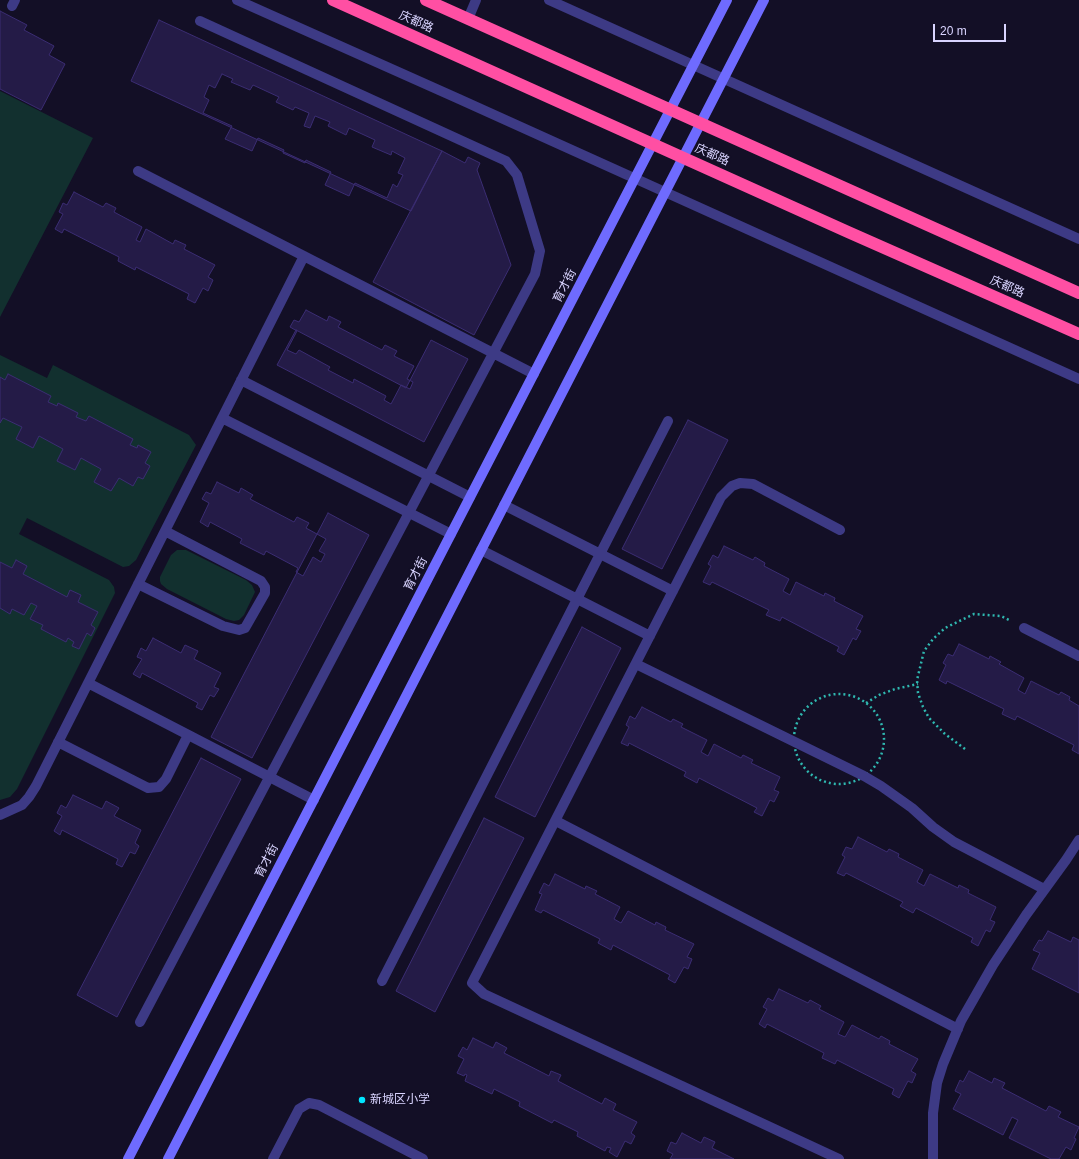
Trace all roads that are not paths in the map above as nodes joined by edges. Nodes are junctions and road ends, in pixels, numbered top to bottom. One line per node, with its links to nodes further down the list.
1 (237, 0): 17 (street)
2 (333, 0): 14 (highway, 庆都路)
3 (426, 0): 8 (highway, 庆都路)
4 (476, 0): 8 (street)
5 (549, 0): 10 (street)
6 (727, 0): 10 (street, 育才街)
7 (764, 0): 11 (street)
8 (468, 19): 12 (highway, 庆都路)
9 (200, 21): 23 (street)
10 (693, 65): 11 (street); 12 (street, 育才街)
11 (723, 79): 13 (street); 19 (street)
12 (670, 110): 13 (highway, 庆都路); 14 (street, 育才街)
13 (700, 123): 15 (street); 21 (highway, 庆都路)
14 (653, 144): 15 (highway, 庆都路); 17 (street, 育才街)
15 (683, 157): 18 (street); 22 (highway, 庆都路)
16 (138, 171): 20 (street)
17 (635, 178): 18 (street); 24 (street, 育才街)
18 (665, 192): 25 (street); 31 (street)
19 (1079, 239)
20 (304, 256): 23 (street); 26 (street)
21 (1079, 293)
22 (1079, 334)
23 (493, 353): 24 (street); 29 (street)
24 (534, 374): 30 (street, 育才街)
25 (1079, 379)
26 (241, 380): 27 (street); 29 (street)
27 (222, 418): 32 (street); 34 (street)
28 (668, 421): 37 (street)
29 (428, 476): 30 (street); 32 (street)
30 (470, 497): 35 (street, 育才街)
31 (504, 505): 36 (street); 37 (street)
32 (409, 513): 35 (street); 48 (street)
33 (840, 530): 39 (street)
34 (165, 531): 38 (street); 38 (street)
35 (451, 534): 49 (street, 育才街)
36 (481, 550): 40 (street); 58 (street)
37 (600, 554): 39 (street); 40 (street)
38 (138, 584): 45 (street)
39 (673, 591): 42 (street)
40 (577, 599): 42 (street); 54 (street)
41 (1024, 628): 43 (street)
42 (650, 636): 44 (street)
43 (1079, 656)
44 (636, 664): 51 (street); 53 (street)
45 (88, 683): 46 (street); 47 (street)
46 (188, 735): 47 (street); 48 (street)
47 (58, 742): 50 (street)
48 (269, 777): 49 (street); 55 (street)
49 (314, 800): 57 (street, 育才街)
50 (0, 815)
51 (556, 821): 56 (street); 61 (street)
52 (1079, 840): 53 (street)
53 (1044, 890): 56 (street)
54 (382, 981)
55 (140, 1022)
56 (958, 1029): 62 (street)
57 (128, 1159)
58 (168, 1159)
59 (273, 1159): 60 (street)
60 (423, 1159)
61 (839, 1159)
62 (933, 1159)

